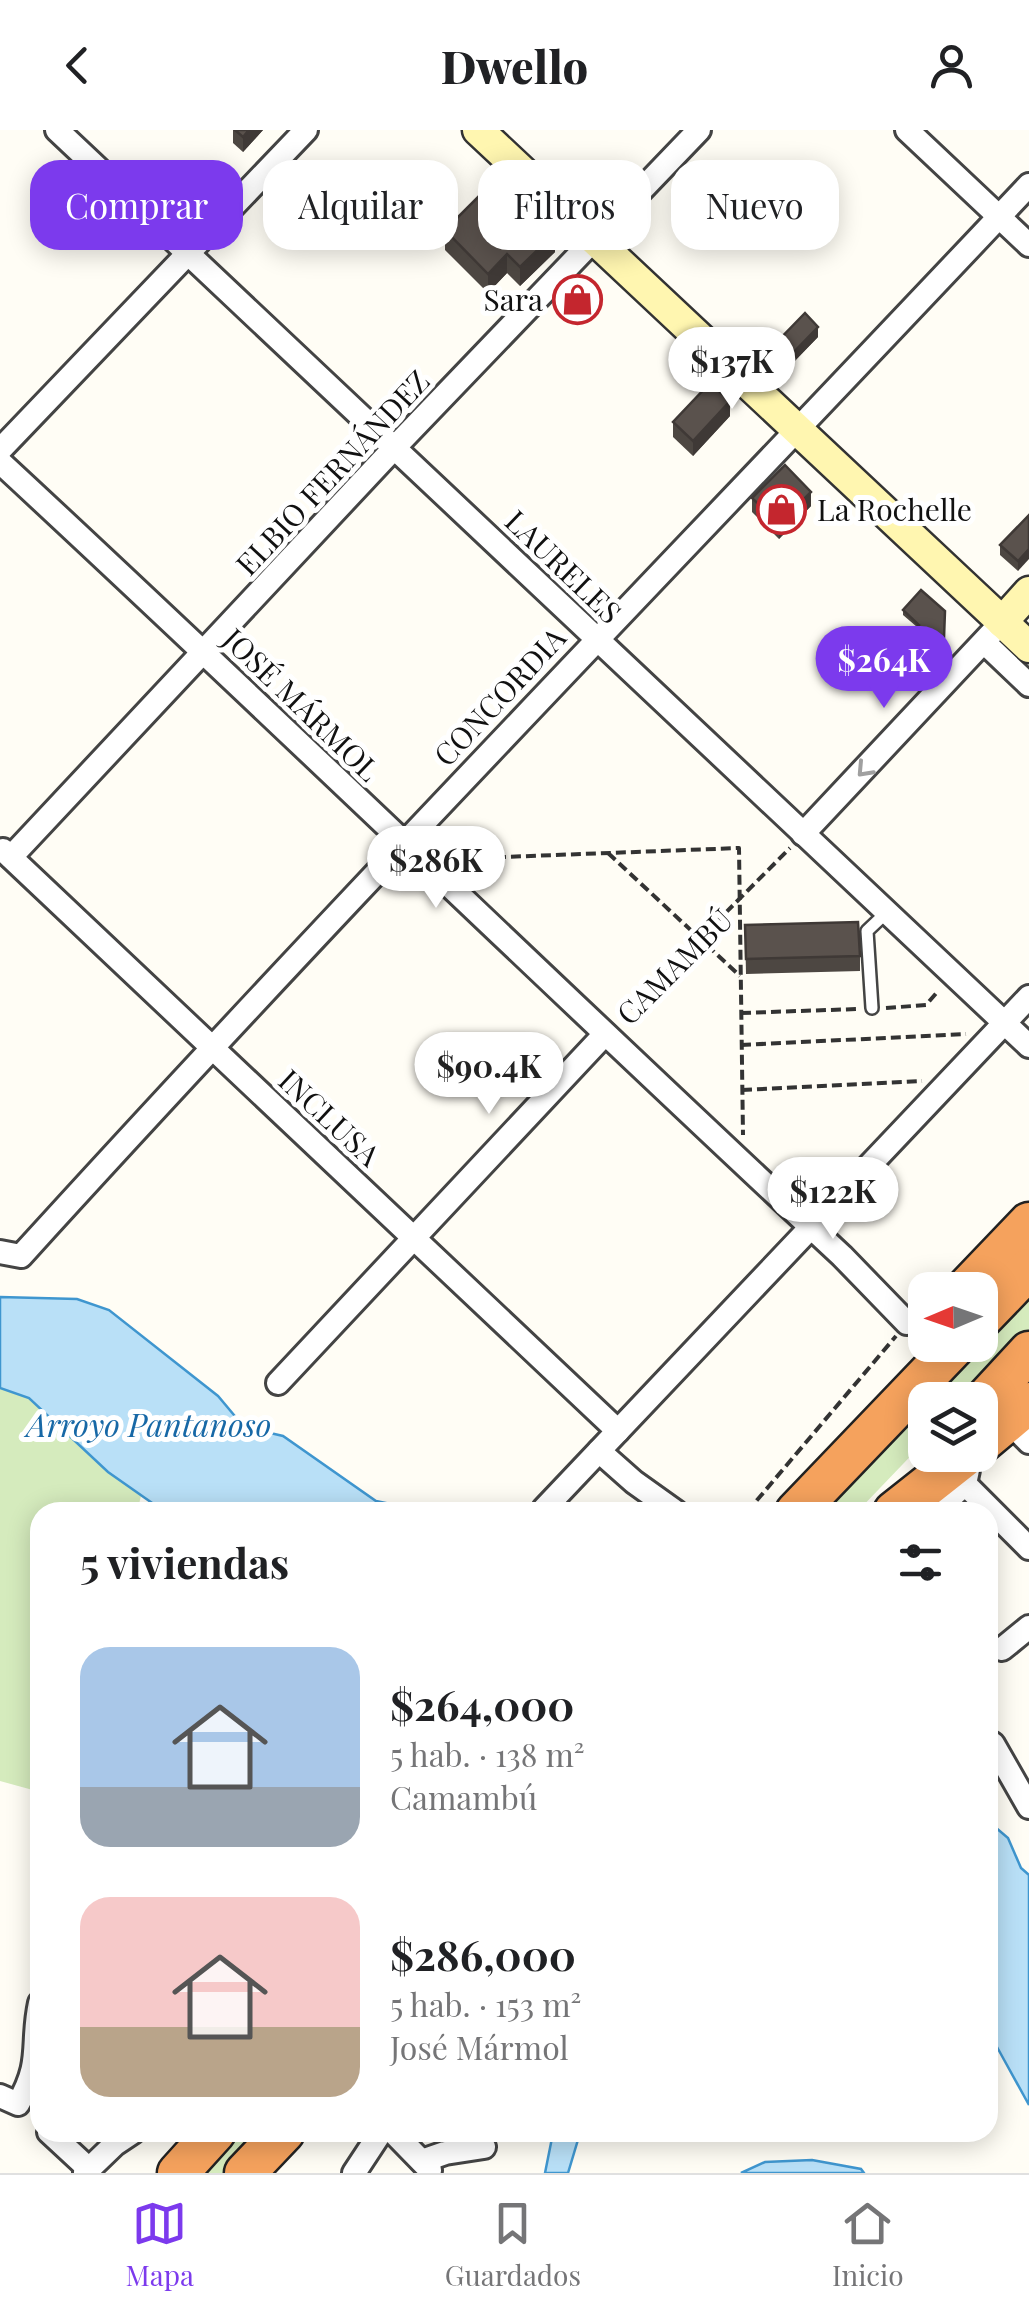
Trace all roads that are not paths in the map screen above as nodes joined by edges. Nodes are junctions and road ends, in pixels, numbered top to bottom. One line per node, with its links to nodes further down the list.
1 (58, 130): 13 (street, LAURELES)
2 (306, 130): 13 (street)
3 (478, 130): 6 (main road)
4 (699, 130): 7 (street, ELBIO FERNÁNDEZ)
5 (908, 130): 9 (street)
6 (509, 160)
7 (651, 180)
8 (1029, 185): 9 (street, CONCORDIA)
9 (999, 216): 10 (street); 14 (street, CONCORDIA)
10 (1029, 245)
11 (584, 250): 15 (street, ELBIO FERNÁNDEZ)
12 (603, 250): 14 (main road)
13 (188, 251): 15 (street, LAURELES); 16 (street)
14 (798, 432): 18 (main road); 19 (street, CONCORDIA)
15 (395, 447): 19 (street, LAURELES); 21 (street, ELBIO FERNÁNDEZ)
16 (0, 450)
17 (0, 462): 21 (street, JOSÉ MÁRMOL)
18 (1013, 614): 20 (main road); 22 (street); 23 (street, one-way to 23)
19 (596, 638): 23 (street, LAURELES); 24 (street, CONCORDIA)
20 (1029, 647)
21 (205, 651): 24 (street, JOSÉ MÁRMOL); 25 (street, ELBIO FERNÁNDEZ)
22 (1029, 686)
23 (803, 834): 26 (street, LAURELES)
24 (402, 844): 30 (street, JOSÉ MÁRMOL); 31 (street, CONCORDIA)
25 (5, 852): 31 (street, INCLUSA)
26 (886, 913): 28 (lane); 29 (street, LAURELES)
27 (1029, 997): 29 (street)
28 (872, 1008)
29 (1000, 1028): 32 (street, LAURELES); 34 (street)
30 (605, 1034): 34 (street, JOSÉ MÁRMOL); 35 (street, CAMAMBÚ)
31 (211, 1046): 35 (street, INCLUSA); 36 (street, CONCORDIA)
32 (1029, 1046)
33 (1029, 1223): 38 (highway)
34 (811, 1228): 40 (street, JOSÉ MÁRMOL); 46 (street)
35 (412, 1236): 44 (street, CAMAMBÚ); 46 (street, INCLUSA)
36 (10, 1254)
37 (1029, 1269): 39 (highway)
38 (982, 1272)
39 (998, 1301)
40 (908, 1325)
41 (908, 1345): 54 (highway)
42 (1029, 1352): 45 (highway)
43 (940, 1362): 55 (highway)
44 (278, 1384)
45 (1005, 1423)
46 (618, 1432): 47 (street)
47 (599, 1452): 52 (street); 53 (street)
48 (917, 1472): 56 (highway)
49 (957, 1472): 57 (highway)
50 (963, 1472): 58 (street)
51 (973, 1472): 59 (street)
52 (551, 1502)
53 (662, 1502)
54 (803, 1502)
55 (806, 1502)
56 (888, 1502)
57 (910, 1502)
58 (941, 1502)
59 (995, 1502)
60 (998, 1506): 61 (street)
61 (1029, 1548)
62 (1029, 1627): 63 (street)
63 (1002, 1649)
64 (998, 1753): 65 (street)
65 (1029, 1807)
66 (30, 2083): 67 (street)
67 (9, 2100): 68 (street)
68 (30, 2116)
69 (58, 2142): 77 (street)
70 (121, 2142): 77 (street)
71 (206, 2142): 78 (highway)
72 (274, 2142): 79 (highway)
73 (374, 2142): 80 (street)
74 (403, 2142): 76 (street)
75 (484, 2146): 76 (street)
76 (427, 2167)
77 (86, 2171)
78 (178, 2173)
79 (245, 2173)
80 (354, 2173)

